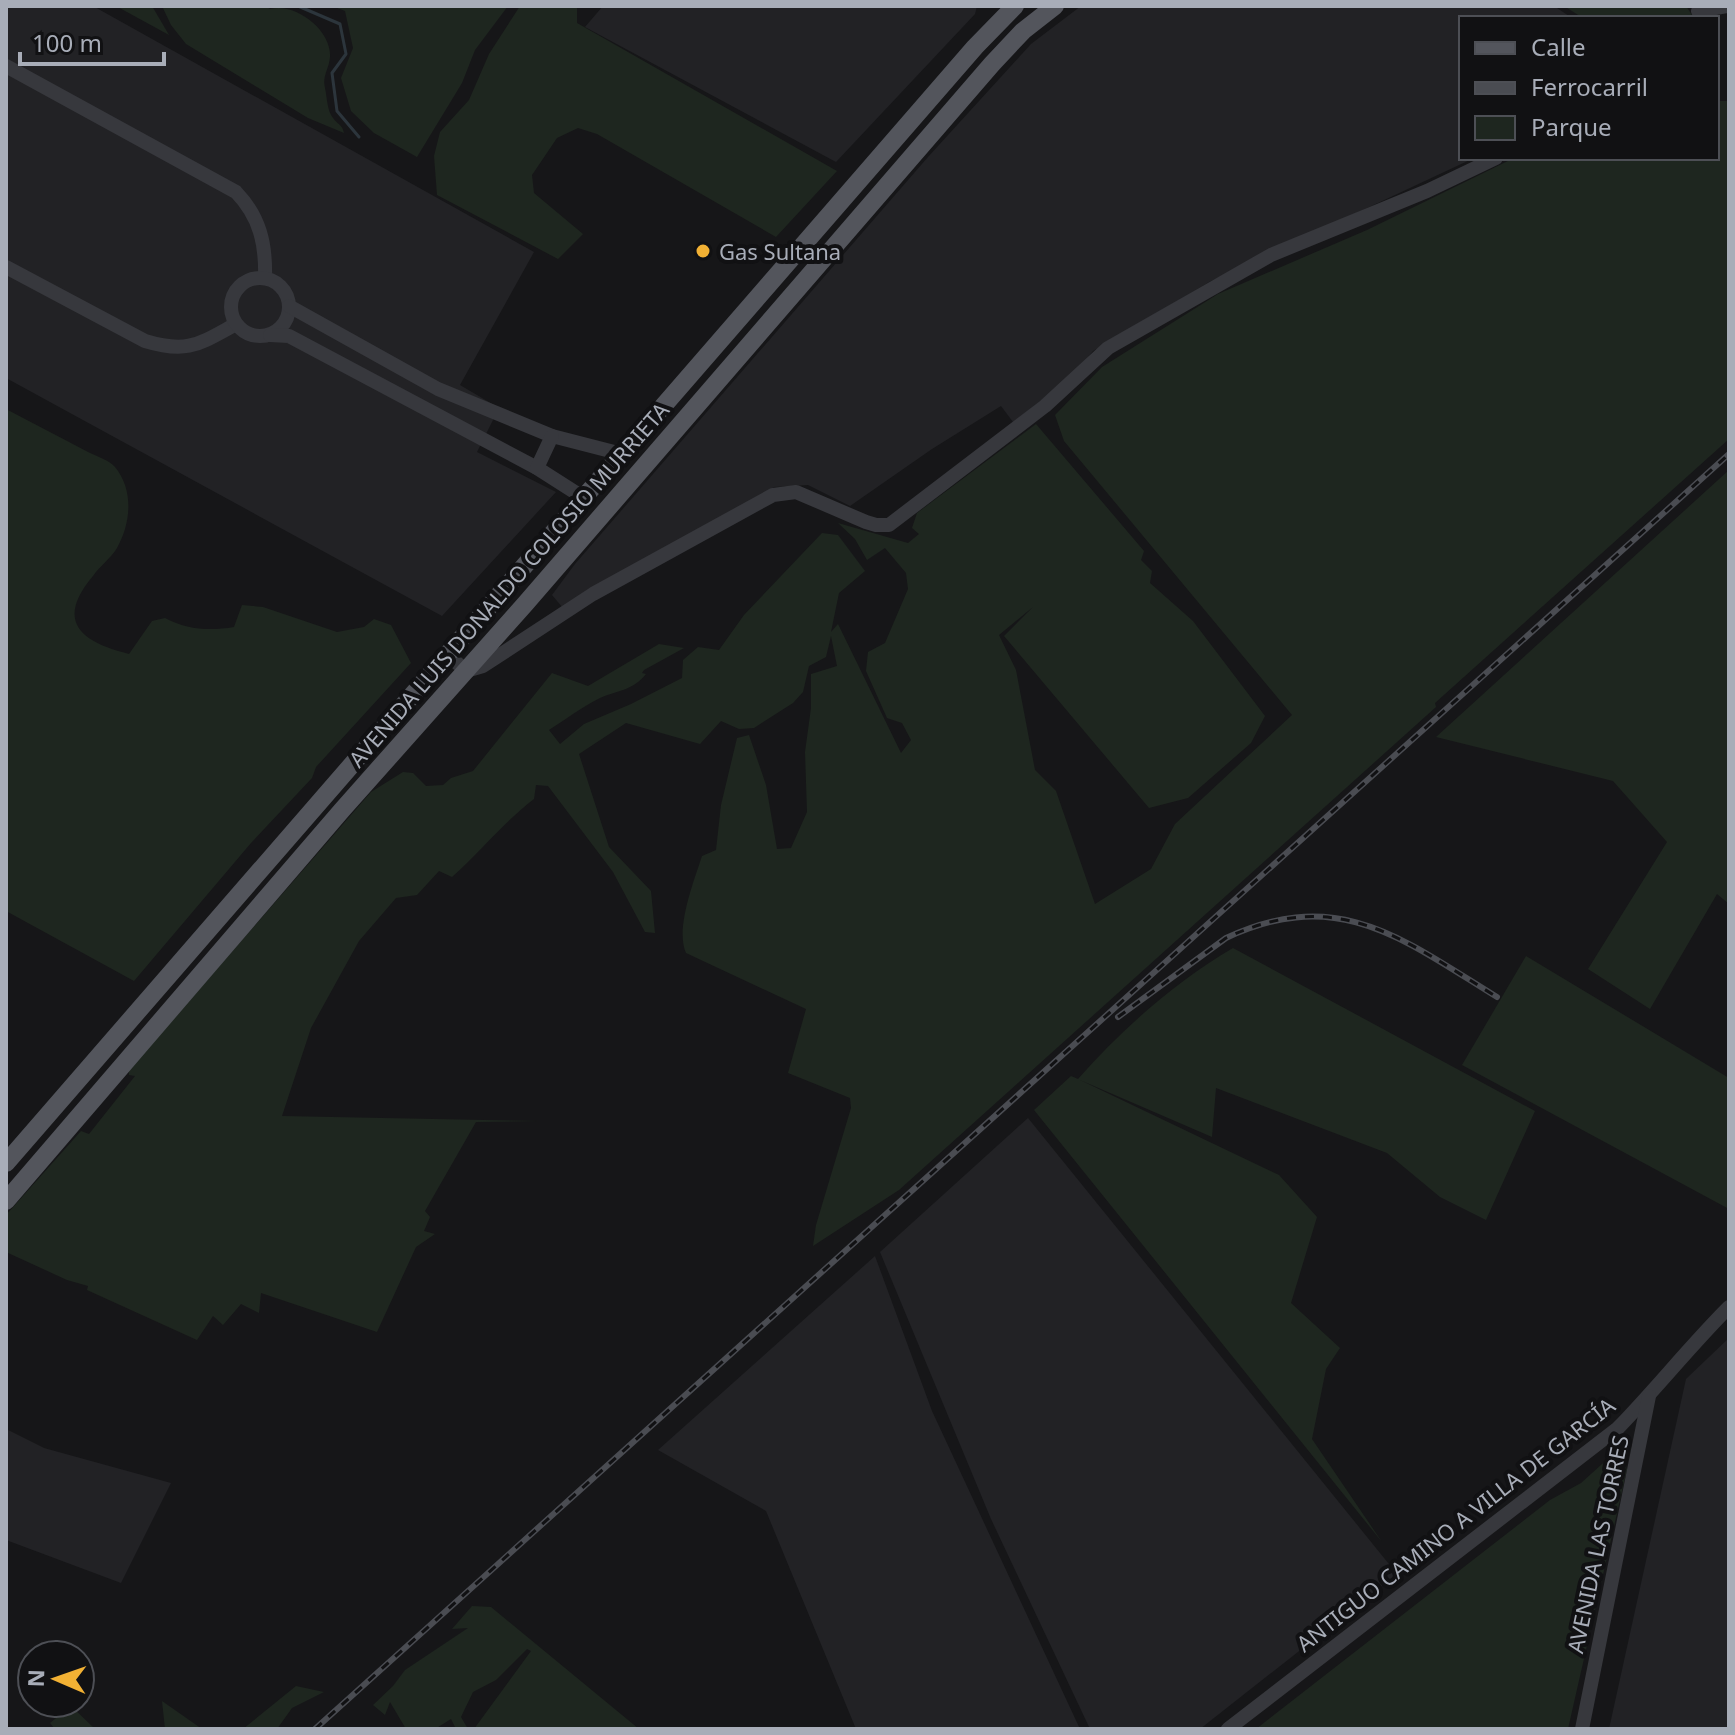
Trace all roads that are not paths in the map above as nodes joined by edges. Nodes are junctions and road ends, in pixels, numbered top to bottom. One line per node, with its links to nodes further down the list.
1 (1015, 6): 6 (main road, AVENIDA LUIS DONALDO COLOSIO MURRIETA)
2 (1055, 6): 7 (main road, AVENIDA LUIS DONALDO COLOSIO MURRIETA)
3 (1727, 6): 4 (street)
4 (1698, 12)
5 (6, 66): 10 (street)
6 (932, 96): 7 (main road); 15 (main road, AVENIDA LUIS DONALDO COLOSIO MURRIETA)
7 (950, 113): 19 (main road, AVENIDA LUIS DONALDO COLOSIO MURRIETA)
8 (1492, 160): 19 (street)
9 (6, 267): 12 (street)
10 (265, 278): 11 (street); 12 (street)
11 (289, 306): 13 (street); 14 (street)
12 (236, 324): 13 (street)
13 (270, 335): 16 (street)
14 (552, 436): 15 (street); 16 (street)
15 (622, 454): 17 (main road, AVENIDA LUIS DONALDO COLOSIO MURRIETA)
16 (537, 468): 17 (street)
17 (584, 498): 18 (main road, AVENIDA LUIS DONALDO COLOSIO MURRIETA)
18 (448, 655): 19 (street); 20 (main road, AVENIDA LUIS DONALDO COLOSIO MURRIETA)
19 (466, 671): 21 (main road, AVENIDA LUIS DONALDO COLOSIO MURRIETA)
20 (6, 1163)
21 (6, 1201)
22 (1729, 1307): 23 (street, ANTIGUO CAMINO A VILLA DE GARCÍA)
23 (1650, 1396): 24 (street, ANTIGUO CAMINO A VILLA DE GARCÍA); 25 (street, AVENIDA LAS TORRES)
24 (1228, 1729)
25 (1579, 1729)

